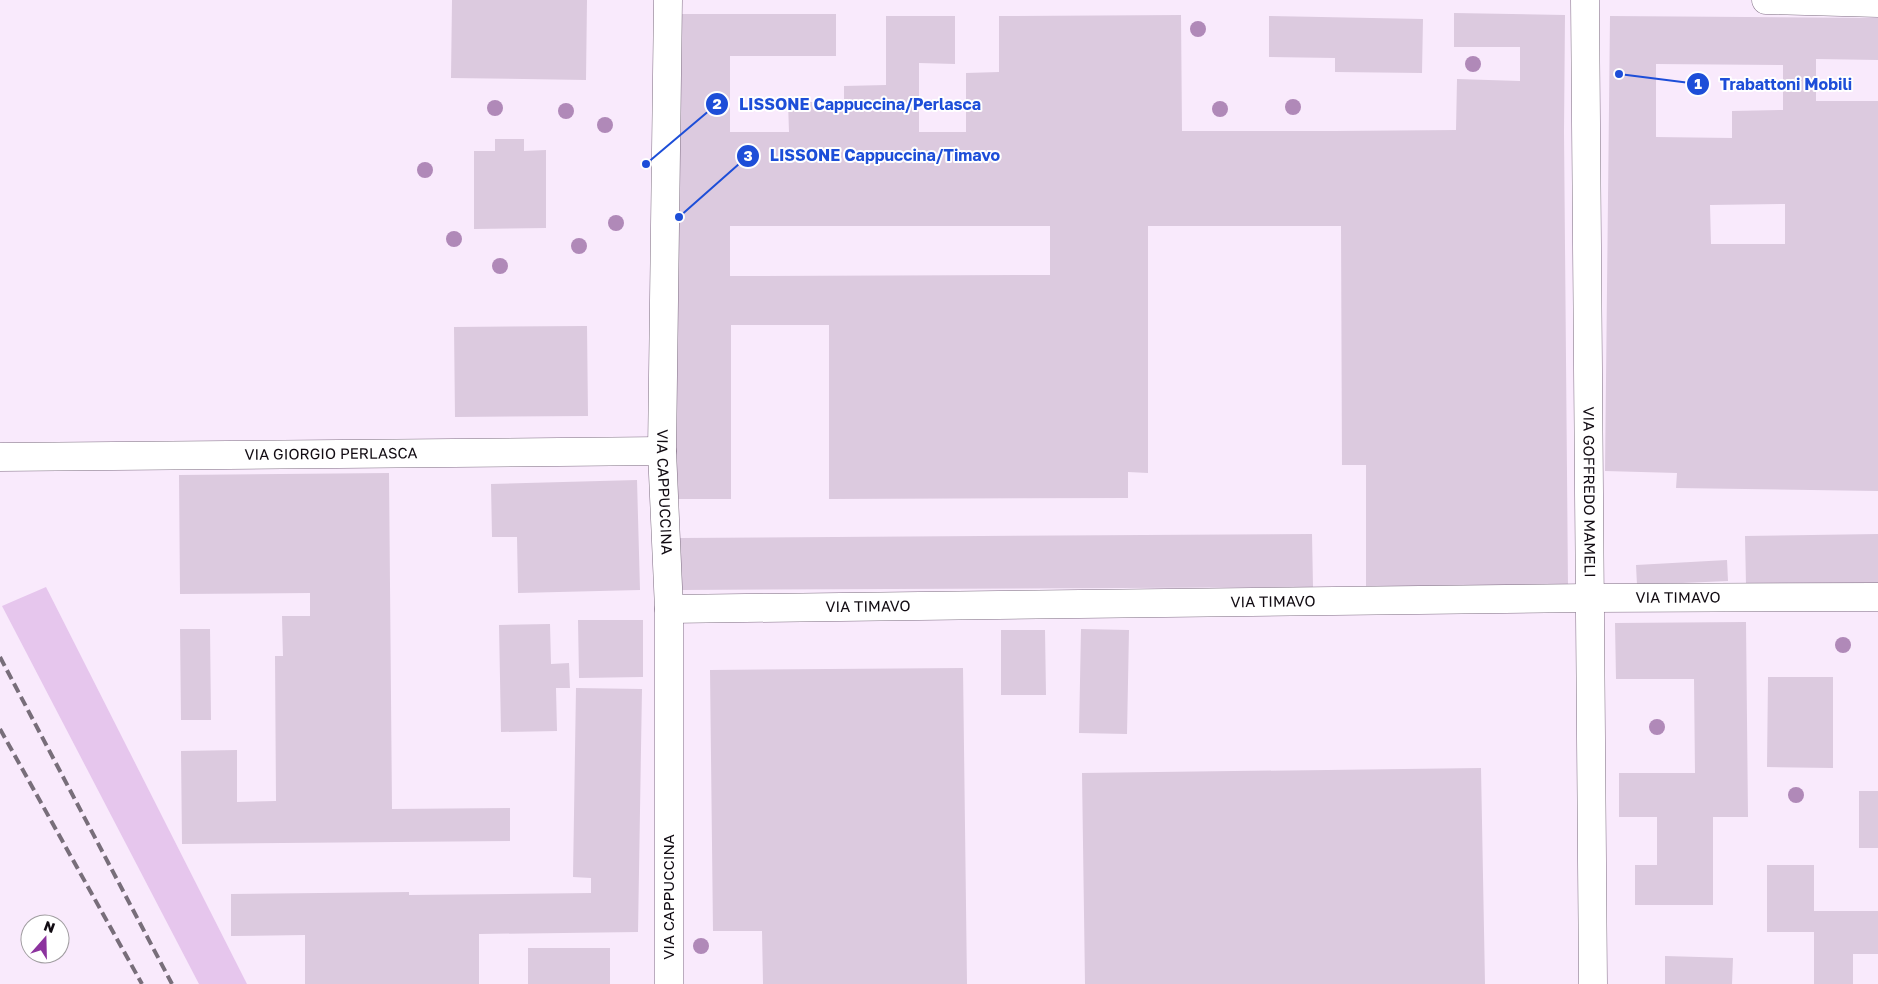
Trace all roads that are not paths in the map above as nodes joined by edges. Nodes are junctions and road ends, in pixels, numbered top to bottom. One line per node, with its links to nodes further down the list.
1 (668, 0): 5 (street, VIA CAPPUCCINA)
2 (1585, 0): 8 (street, VIA GOFFREDO MAMELI)
3 (1766, 0): 4 (street)
4 (1878, 3)
5 (662, 451): 6 (street, VIA GIORGIO PERLASCA); 9 (street, VIA CAPPUCCINA)
6 (0, 457)
7 (1878, 597): 8 (street, VIA TIMAVO)
8 (1589, 598): 9 (street, VIA TIMAVO); 11 (street, VIA GOFFREDO MAMELI)
9 (668, 608): 10 (street, VIA CAPPUCCINA)
10 (670, 984)
11 (1593, 984)

